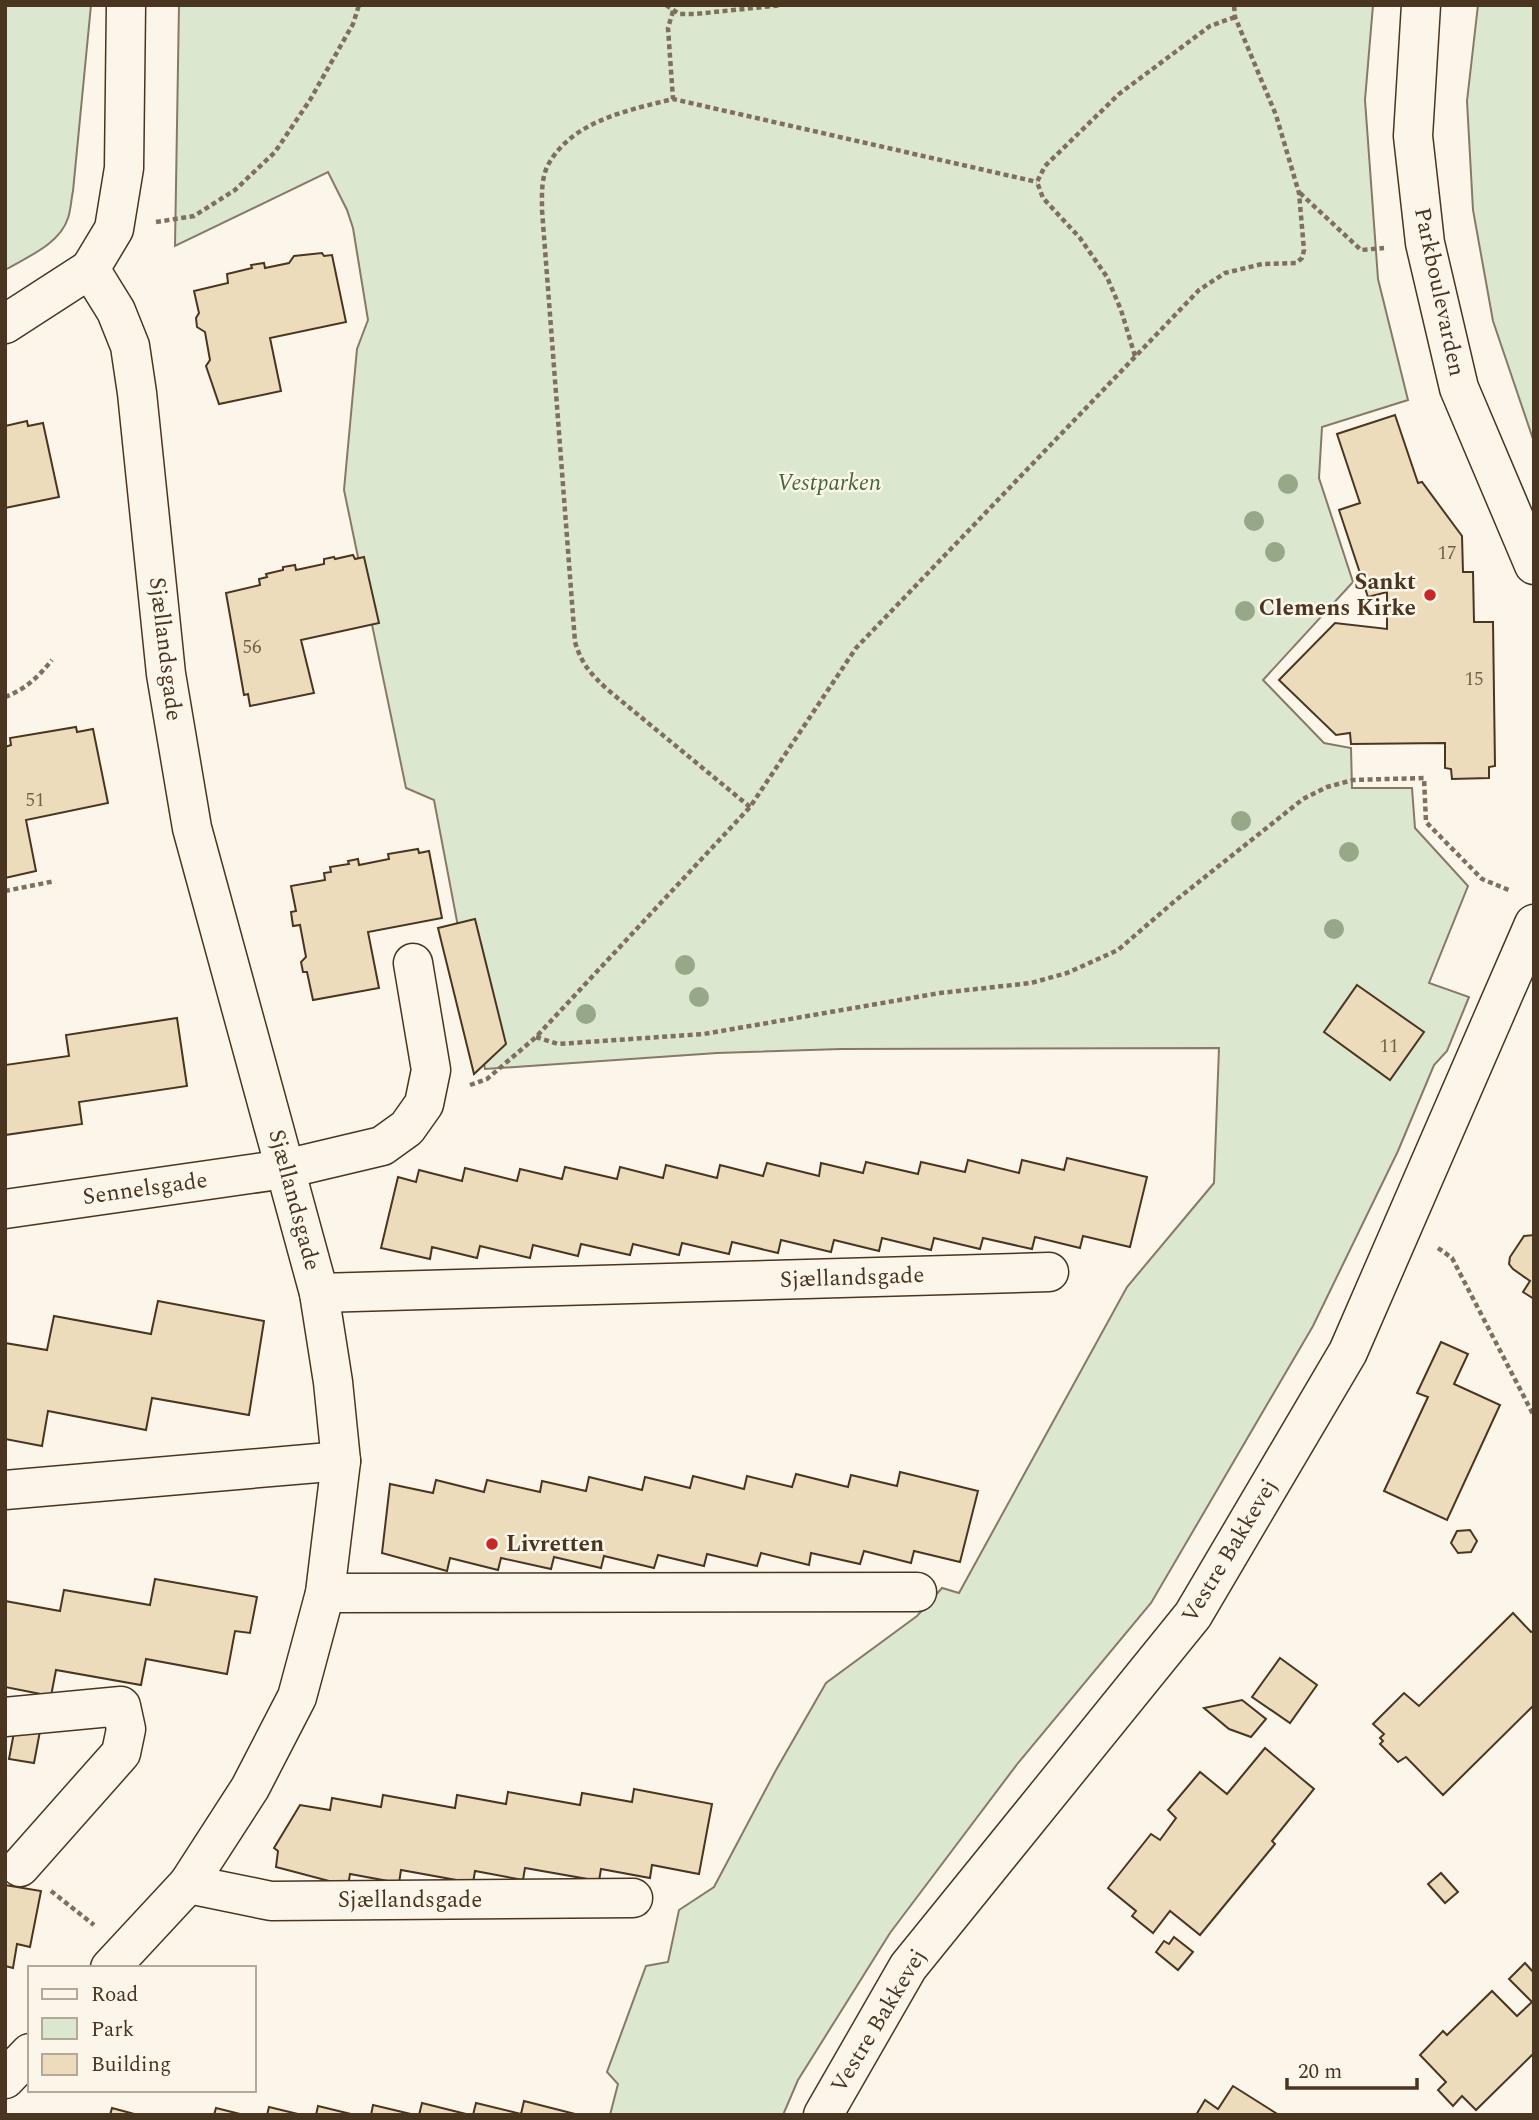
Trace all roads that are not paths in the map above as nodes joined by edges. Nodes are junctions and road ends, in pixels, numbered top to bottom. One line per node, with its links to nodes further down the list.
1 (126, 5): 3 (street)
2 (1422, 5): 5 (street, Parkboulevarden)
3 (90, 269): 4 (street); 8 (street, Sjællandsgade)
4 (5, 324)
5 (1534, 565)
6 (1527, 910): 23 (street, Vestre Bakkevej)
7 (413, 963): 8 (street, Sennelsgade)
8 (285, 1169): 9 (street, Sennelsgade); 11 (street, Sjællandsgade)
9 (5, 1209)
10 (1049, 1272): 11 (street, Sjællandsgade)
11 (319, 1293): 12 (street, Sjællandsgade)
12 (341, 1461): 13 (street); 15 (street, Sjællandsgade)
13 (5, 1490)
14 (917, 1592): 15 (street)
15 (325, 1593): 18 (street, Sjællandsgade)
16 (5, 1717): 17 (street)
17 (20, 1867)
18 (188, 1884): 19 (street, Sjællandsgade); 20 (street, Sjællandsgade)
19 (633, 1898)
20 (118, 1959)
21 (28, 2055): 22 (street)
22 (5, 2079)
23 (823, 2115)

